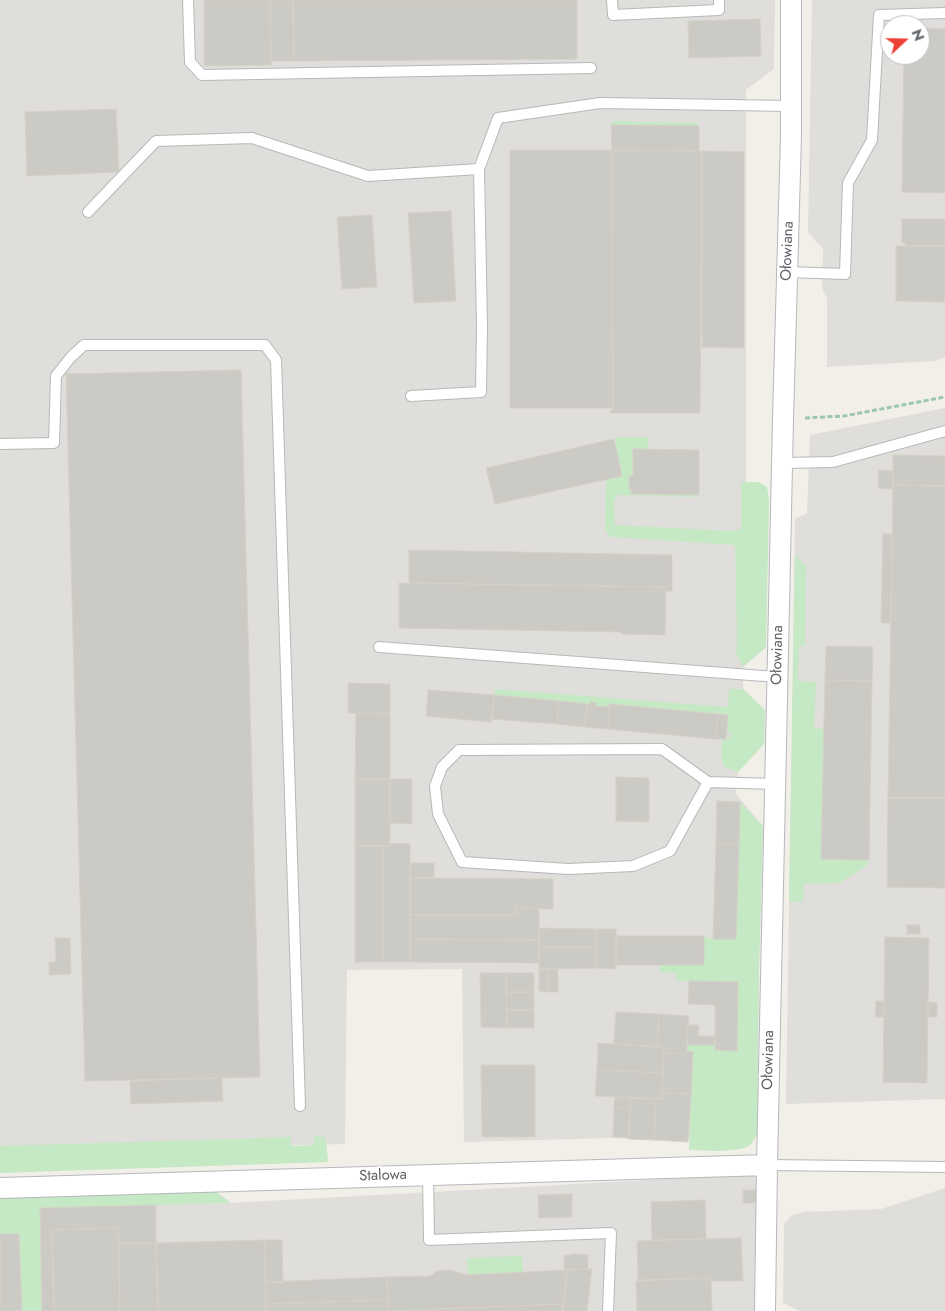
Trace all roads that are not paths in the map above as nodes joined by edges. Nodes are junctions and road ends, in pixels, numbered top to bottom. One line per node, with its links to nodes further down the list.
1 (188, 0): 6 (lane)
2 (612, 0): 3 (lane)
3 (719, 0)
4 (791, 0): 7 (street, Ołowiana)
5 (945, 13): 10 (lane)
6 (591, 68)
7 (791, 106): 8 (lane); 10 (street, Ołowiana)
8 (479, 170): 9 (lane); 11 (lane)
9 (88, 212)
10 (787, 272): 14 (street, Ołowiana)
11 (411, 396)
12 (945, 431): 14 (lane)
13 (0, 444): 19 (lane)
14 (782, 463): 16 (street, Ołowiana)
15 (379, 647): 16 (lane)
16 (778, 677): 18 (street, Ołowiana)
17 (708, 782): 17 (lane); 18 (lane)
18 (775, 784): 20 (street, Ołowiana)
19 (300, 1106)
20 (767, 1165): 21 (lane); 22 (street, Stalowa); 25 (street, Ołowiana)
21 (945, 1167)
22 (428, 1175): 23 (street, Stalowa); 24 (lane)
23 (0, 1188)
24 (608, 1311)
25 (765, 1311)

